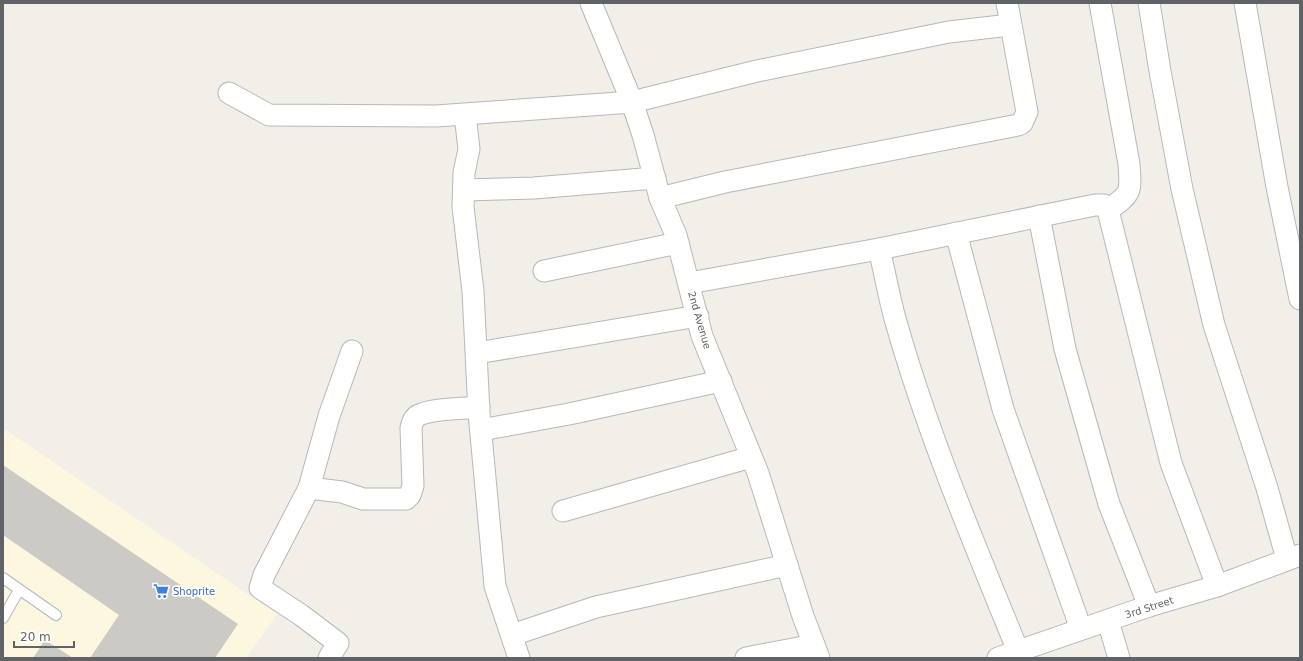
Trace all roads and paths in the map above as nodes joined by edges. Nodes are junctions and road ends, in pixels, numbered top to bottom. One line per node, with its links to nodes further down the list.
1 (591, 3): 8 (street, 2nd Avenue)
2 (1007, 3): 6 (street)
3 (1100, 3): 13 (street)
4 (1150, 3): 30 (street)
5 (1245, 3): 20 (street)
6 (1010, 24): 8 (street); 12 (street)
7 (230, 93): 9 (street)
8 (632, 102): 9 (street); 10 (street, 2nd Avenue)
9 (465, 115): 11 (street)
10 (655, 178): 11 (street); 12 (street, 2nd Avenue)
11 (464, 190): 23 (street)
12 (660, 198): 16 (street, 2nd Avenue)
13 (1108, 210): 14 (street); 33 (street)
14 (1039, 216): 15 (street); 35 (street)
15 (956, 233): 17 (street); 39 (street)
16 (678, 243): 18 (street); 19 (street, 2nd Avenue)
17 (879, 248): 19 (street); 42 (street)
18 (544, 271)
19 (689, 283): 21 (street, 2nd Avenue)
20 (1300, 299)
21 (698, 316): 23 (street); 24 (street, 2nd Avenue)
22 (352, 351): 28 (street)
23 (477, 353): 25 (street)
24 (721, 382): 26 (street); 27 (street, 2nd Avenue)
25 (479, 407): 26 (street); 28 (street)
26 (480, 430): 40 (street)
27 (751, 457): 29 (street); 31 (street, 2nd Avenue)
28 (309, 488): 43 (street)
29 (563, 511)
30 (1294, 557): 33 (street, 3rd Street)
31 (787, 565): 40 (street); 41 (street, 2nd Avenue)
32 (3, 578): 34 (lane)
33 (1217, 586): 35 (street, 3rd Street)
34 (19, 590): 36 (lane); 37 (lane)
35 (1149, 606): 38 (street, 3rd Street)
36 (56, 615)
37 (3, 618)
38 (1108, 621): 39 (street, 3rd Street); 47 (street)
39 (1081, 629): 42 (street, 3rd Street)
40 (512, 635): 44 (street)
41 (817, 651): 45 (street)
42 (1018, 651): 46 (street, 3rd Street)
43 (329, 658)
44 (520, 658)
45 (746, 658)
46 (998, 658)
47 (1119, 658)

